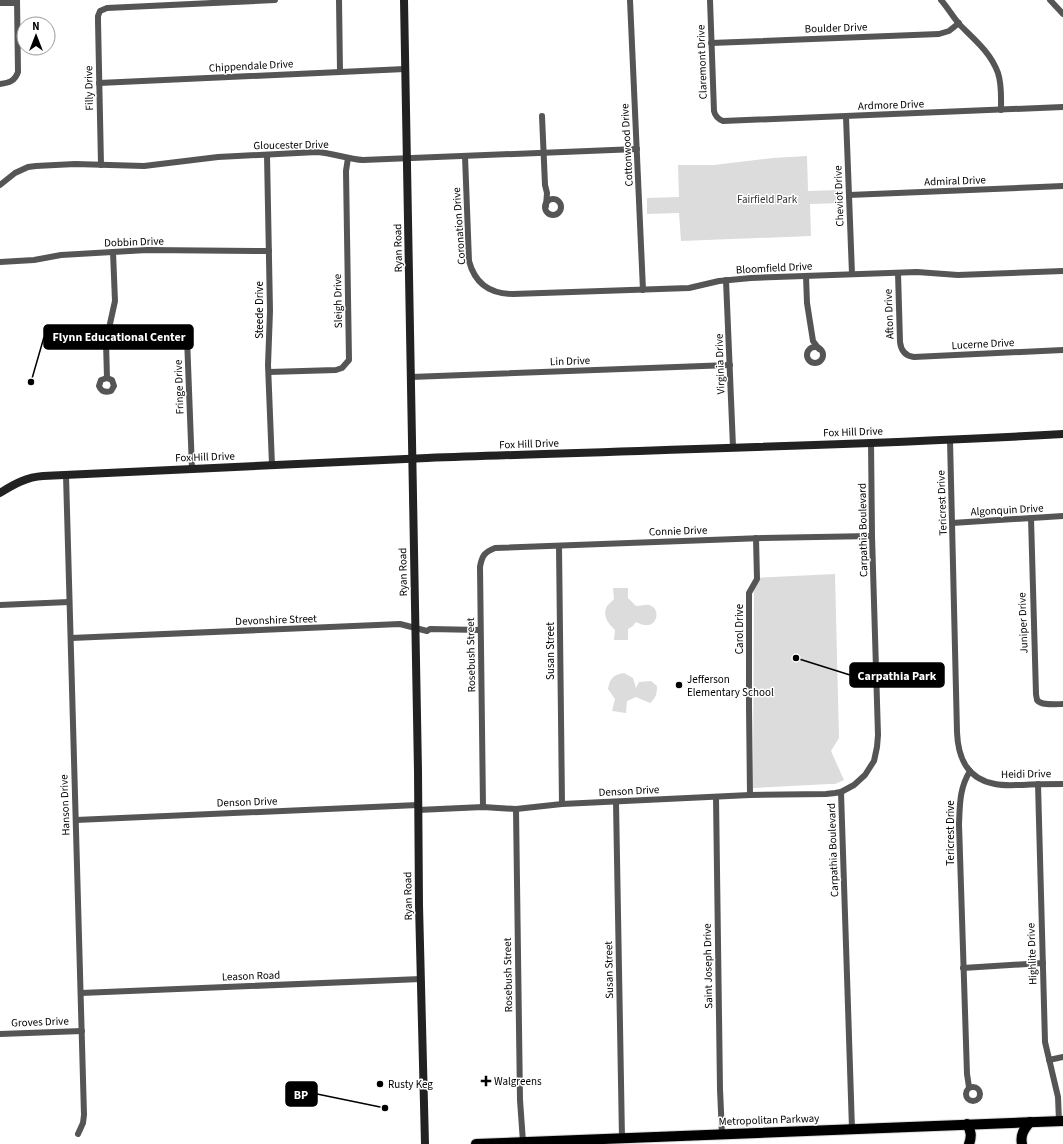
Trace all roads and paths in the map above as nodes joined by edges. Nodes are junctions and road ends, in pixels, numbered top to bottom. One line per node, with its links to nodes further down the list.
1 (275, 0): 15 (street, Filly Drive)
2 (339, 0): 14 (street)
3 (404, 0): 13 (main road, Ryan Road)
4 (630, 0): 22 (street, Cottonwood Drive)
5 (710, 0): 12 (street, Claremont Drive)
6 (942, 0): 11 (street)
7 (1050, 0): 10 (street)
8 (17, 1): 9 (street); 16 (street)
9 (0, 3)
10 (1063, 14)
11 (959, 23): 12 (street, Boulder Drive); 18 (street)
12 (711, 43): 21 (street, Claremont Drive)
13 (405, 69): 14 (street, Chippendale Drive); 27 (main road, Ryan Road)
14 (340, 71): 15 (street, Chippendale Drive)
15 (99, 83): 28 (street, Filly Drive)
16 (0, 84)
17 (1063, 107): 18 (street, Ardmore Drive)
18 (1002, 110): 20 (street, Ardmore Drive)
19 (542, 116): 23 (street)
20 (846, 117): 21 (street, Ardmore Drive); 32 (street, Cheviot Drive)
21 (720, 120)
22 (637, 150): 23 (street, Gloucester Drive); 44 (street, Cottonwood Drive)
23 (544, 153): 25 (street, Gloucester Drive); 31 (street)
24 (267, 154): 26 (street, Gloucester Drive); 28 (street, Gloucester Drive); 35 (street, Steede Drive)
25 (464, 156): 27 (street, Gloucester Drive); 43 (street, Coronation Drive)
26 (348, 158): 27 (street, Gloucester Drive); 52 (street, Sleigh Drive)
27 (407, 158): 53 (main road, Ryan Road)
28 (101, 165): 29 (street, Gloucester Drive)
29 (0, 185)
30 (1063, 186): 32 (street, Admiral Drive)
31 (547, 193): 33 (street); 34 (street)
32 (849, 195): 40 (street, Cheviot Drive)
33 (558, 200): 34 (street); 34 (street)
34 (546, 206)
35 (269, 251): 36 (street, Dobbin Drive); 52 (street, Steede Drive)
36 (113, 252): 37 (street, Dobbin Drive); 45 (street)
37 (0, 262)
38 (1063, 271): 39 (street, Bloomfield Drive)
39 (898, 273): 40 (street, Bloomfield Drive); 50 (street, Afton Drive)
40 (852, 274): 41 (street, Bloomfield Drive)
41 (806, 276): 42 (street, Bloomfield Drive); 46 (street)
42 (726, 280): 44 (street, Bloomfield Drive); 51 (street, Virginia Drive)
43 (488, 289): 44 (street, Bloomfield Drive)
44 (643, 290)
45 (107, 333): 54 (street); 61 (street, Fringe Drive)
46 (813, 341): 47 (street); 48 (street)
47 (819, 349): 48 (street); 48 (street)
48 (809, 350)
49 (1063, 350): 50 (street, Lucerne Drive)
50 (905, 354)
51 (730, 365): 53 (street, Lin Drive); 58 (street, Virginia Drive)
52 (268, 372): 60 (street, Steede Drive)
53 (411, 377): 59 (main road, Ryan Road)
54 (107, 378)
55 (1063, 434): 56 (main road, Fox Hill Drive)
56 (950, 440): 57 (main road, Fox Hill Drive); 66 (street, Tericrest Drive)
57 (872, 442): 58 (main road, Fox Hill Drive); 67 (street, Carpathia Boulevard)
58 (733, 447): 59 (main road, Fox Hill Drive)
59 (413, 459): 60 (main road, Fox Hill Drive); 73 (main road, Ryan Road)
60 (272, 465): 61 (main road, Fox Hill Drive)
61 (192, 469): 62 (main road, Fox Hill Drive)
62 (66, 475): 63 (main road, Fox Hill Drive); 71 (street, Hanson Drive)
63 (0, 493)
64 (1063, 516): 65 (street, Algonquin Drive)
65 (1031, 518): 66 (street, Algonquin Drive); 76 (street, Juniper Drive)
66 (952, 523): 77 (street, Tericrest Drive)
67 (872, 536): 68 (street, Connie Drive); 80 (street, Carpathia Boulevard)
68 (756, 538): 69 (street, Connie Drive); 81 (street, Carol Drive)
69 (560, 546): 70 (street, Connie Drive); 84 (street, Susan Street)
70 (485, 553): 74 (street, Rosebush Street)
71 (70, 602): 72 (street); 75 (street, Hanson Drive)
72 (0, 605)
73 (415, 628): 74 (street, Devonshire Street); 75 (street, Devonshire Street); 85 (main road, Ryan Road)
74 (480, 630): 86 (street, Rosebush Street)
75 (71, 638): 88 (street, Hanson Drive)
76 (1063, 704)
77 (970, 771): 78 (street, Heidi Drive); 90 (street, Tericrest Drive)
78 (1038, 784): 79 (street, Heidi Drive); 89 (street, Highlite Drive)
79 (1063, 784)
80 (842, 792): 81 (street, Denson Drive); 101 (street, Carpathia Boulevard)
81 (750, 795): 82 (street, Denson Drive)
82 (716, 797): 83 (street, Denson Drive); 103 (street, Saint Joseph Drive)
83 (616, 802): 84 (street, Denson Drive); 104 (street, Susan Street)
84 (562, 804): 87 (street, Denson Drive)
85 (418, 807): 86 (street, Denson Drive); 88 (street, Denson Drive); 91 (main road, Ryan Road)
86 (483, 807): 87 (street, Denson Drive)
87 (516, 808): 105 (street, Rosebush Street)
88 (76, 820): 92 (street, Hanson Drive)
89 (1043, 963): 90 (street); 96 (street, Highlite Drive)
90 (963, 968): 97 (street, Tericrest Drive)
91 (422, 979): 92 (street, Leason Road); 108 (main road, Ryan Road)
92 (80, 993): 93 (street, Hanson Drive)
93 (82, 1031): 94 (street, Groves Drive); 102 (street, Hanson Drive)
94 (0, 1034)
95 (1063, 1057): 96 (street)
96 (1049, 1060): 98 (street, Highlite Drive)
97 (970, 1087)
98 (1061, 1121): 99 (main road, Metropolitan Parkway)
99 (1030, 1122): 100 (main road, Metropolitan Parkway); 111 (main road)
100 (967, 1124): 101 (main road, Metropolitan Parkway); 110 (main road)
101 (852, 1129): 103 (main road, Metropolitan Parkway)
102 (78, 1134)
103 (722, 1134): 104 (main road, Metropolitan Parkway)
104 (622, 1138): 106 (main road, Metropolitan Parkway)
105 (522, 1142): 107 (main road, Metropolitan Parkway); 109 (main road, Metropolitan Parkway)
106 (602, 1142): 107 (main road, Metropolitan Parkway)
107 (542, 1143)
108 (425, 1144)
109 (476, 1144)
110 (969, 1144)
111 (1022, 1144)

